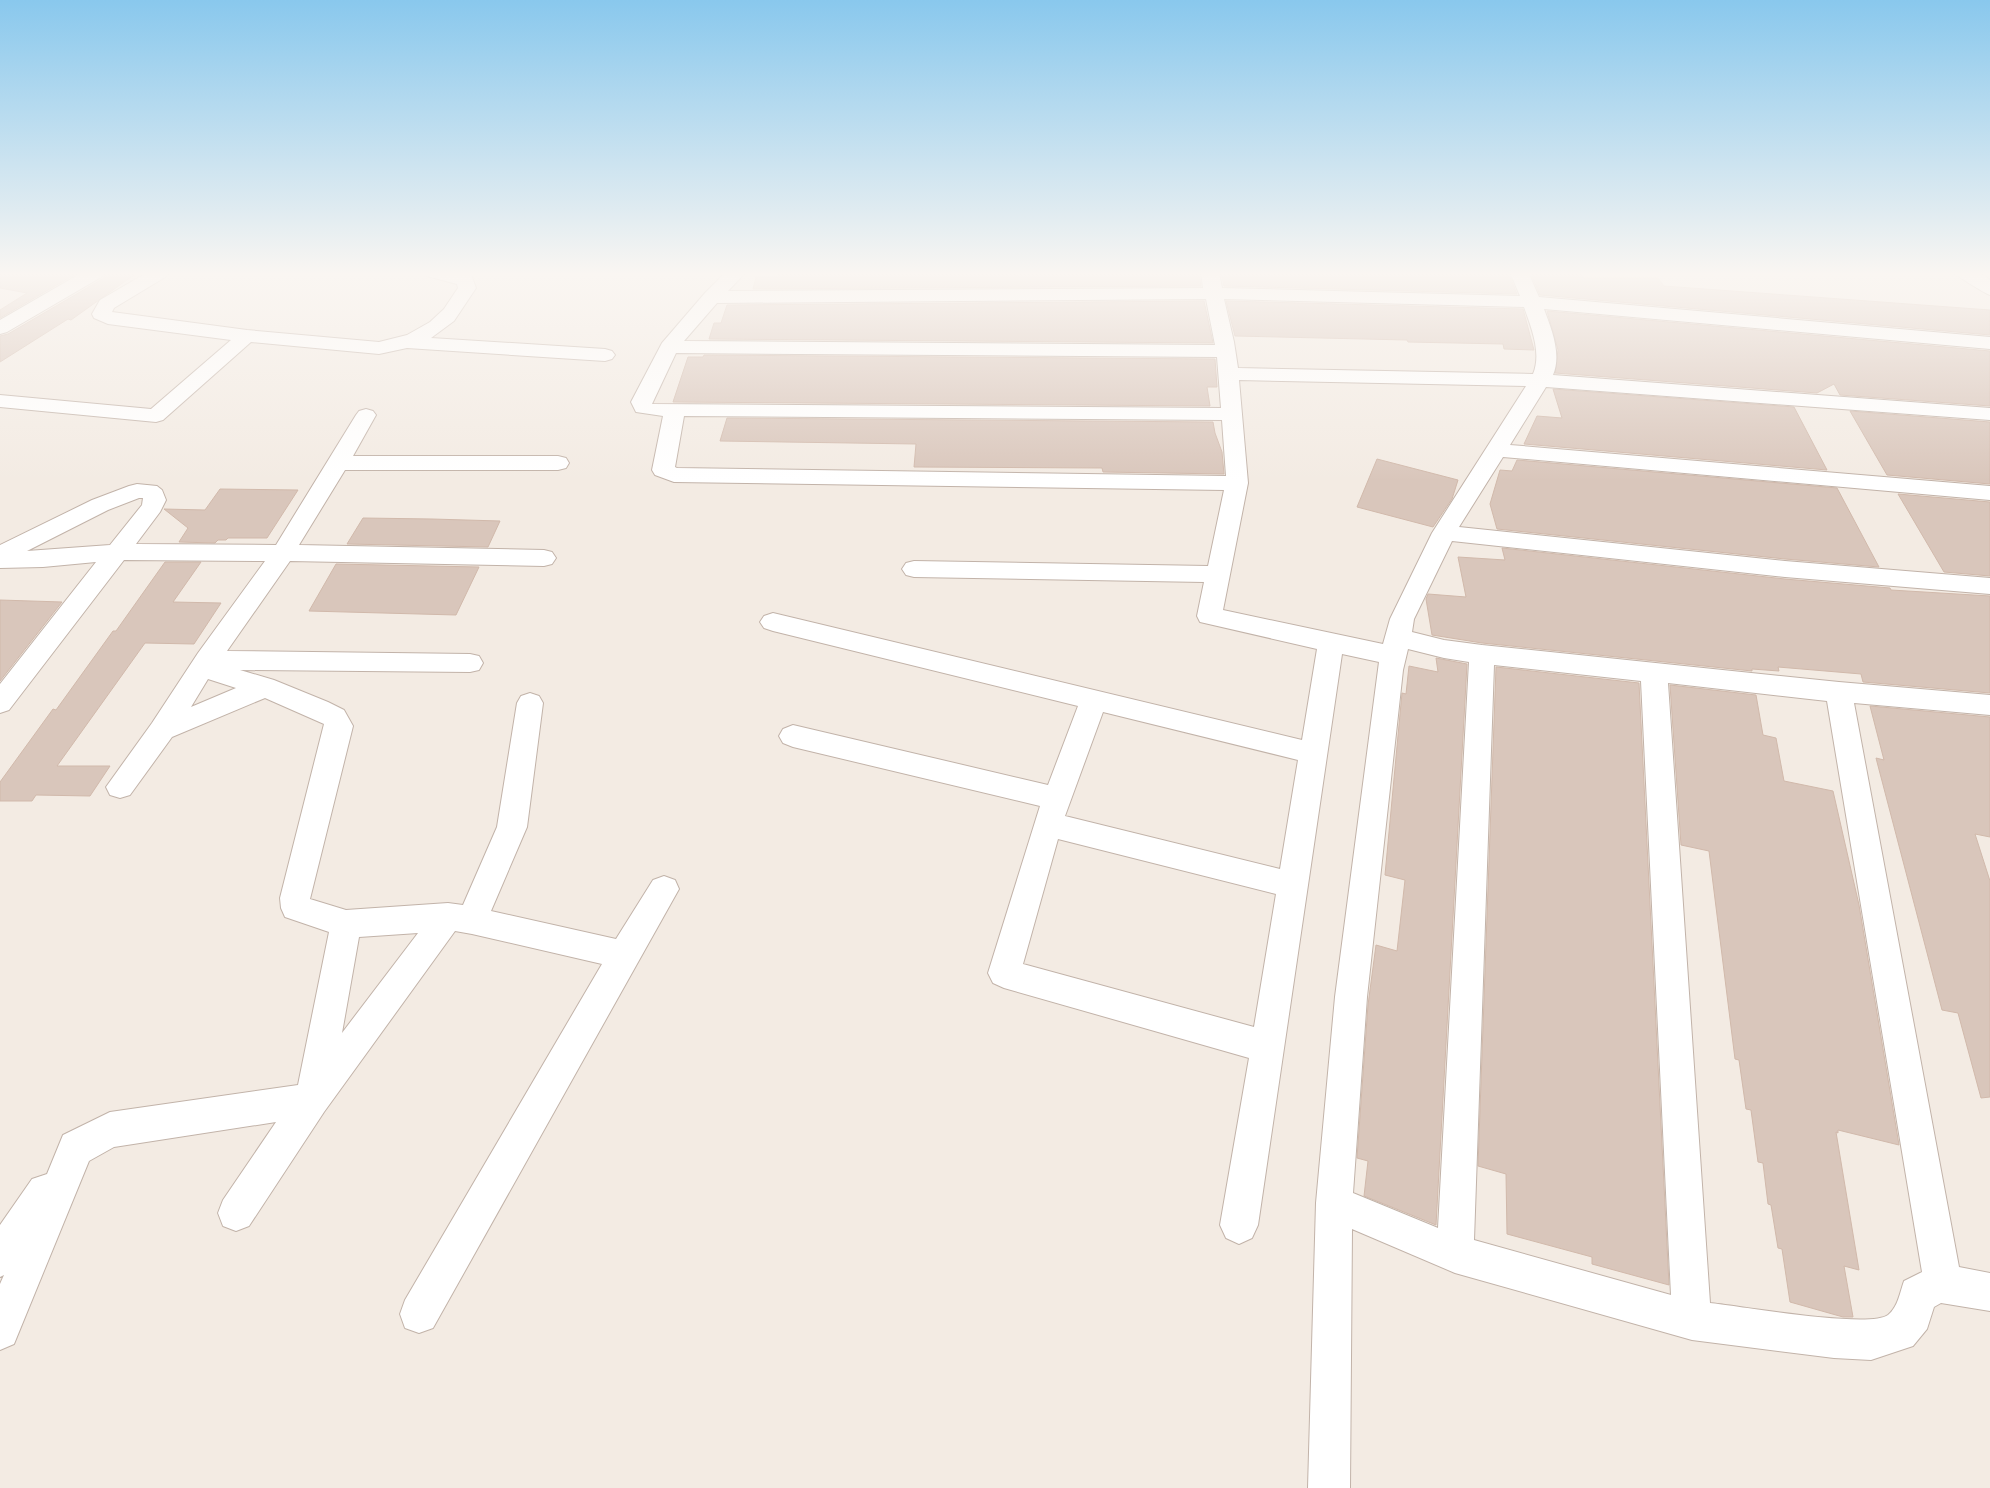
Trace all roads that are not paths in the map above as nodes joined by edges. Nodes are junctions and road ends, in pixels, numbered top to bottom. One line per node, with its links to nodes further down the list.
1 (242, 341): 14 (street)
2 (307, 341): 7 (street)
3 (675, 341): 9 (street)
4 (1224, 341): 10 (street)
5 (1543, 341): 13 (street)
6 (1973, 341): 8 (street)
7 (408, 342): 11 (street)
8 (1990, 343)
9 (670, 347): 10 (street); 15 (street)
10 (1226, 350): 12 (street)
11 (605, 355)
12 (1227, 374): 13 (street); 16 (street)
13 (1540, 380): 17 (street); 19 (street)
14 (0, 401)
15 (675, 410): 16 (street); 22 (street)
16 (1233, 414): 22 (street)
17 (1990, 414)
18 (366, 415): 20 (street)
19 (1497, 450): 23 (street); 24 (street)
20 (338, 462): 21 (street); 26 (street)
21 (558, 463)
22 (1237, 483): 31 (street)
23 (1990, 493)
24 (1444, 533): 32 (street); 35 (street)
25 (117, 552): 26 (street); 27 (street); 29 (street); 41 (street)
26 (284, 553): 28 (street); 38 (street)
27 (0, 555)
28 (544, 558)
29 (0, 560)
30 (914, 569): 31 (street)
31 (1218, 574): 34 (street)
32 (1990, 586)
33 (773, 622): 43 (street)
34 (1331, 642): 35 (street); 48 (street)
35 (1396, 647): 36 (street); 59 (street)
36 (1482, 654): 39 (street); 62 (street)
37 (470, 663): 38 (street)
38 (205, 664): 40 (street); 46 (street)
39 (1654, 671): 42 (street); 67 (street)
40 (265, 687): 46 (street); 54 (street)
41 (4, 692)
42 (1839, 692): 45 (street); 64 (street)
43 (1094, 700): 48 (street); 50 (street)
44 (530, 703): 53 (street)
45 (1990, 705)
46 (162, 730): 49 (street)
47 (793, 736): 50 (street)
48 (1313, 753): 51 (street)
49 (120, 787)
50 (1053, 812): 51 (street); 56 (street)
51 (1293, 886): 56 (street)
52 (664, 889): 55 (street)
53 (460, 919): 54 (street); 55 (street); 57 (street)
54 (346, 924): 57 (street)
55 (624, 955): 66 (street)
56 (1267, 1047): 61 (street)
57 (312, 1100): 58 (street); 60 (street)
58 (76, 1148): 63 (street); 68 (street)
59 (1334, 1203): 62 (street); 69 (street)
60 (236, 1213)
61 (1239, 1225)
62 (1455, 1254): 67 (street)
63 (0, 1258)
64 (1943, 1283): 65 (street); 67 (street)
65 (1990, 1292)
66 (419, 1314)
67 (1692, 1320)
68 (0, 1330)
69 (1330, 1488)

